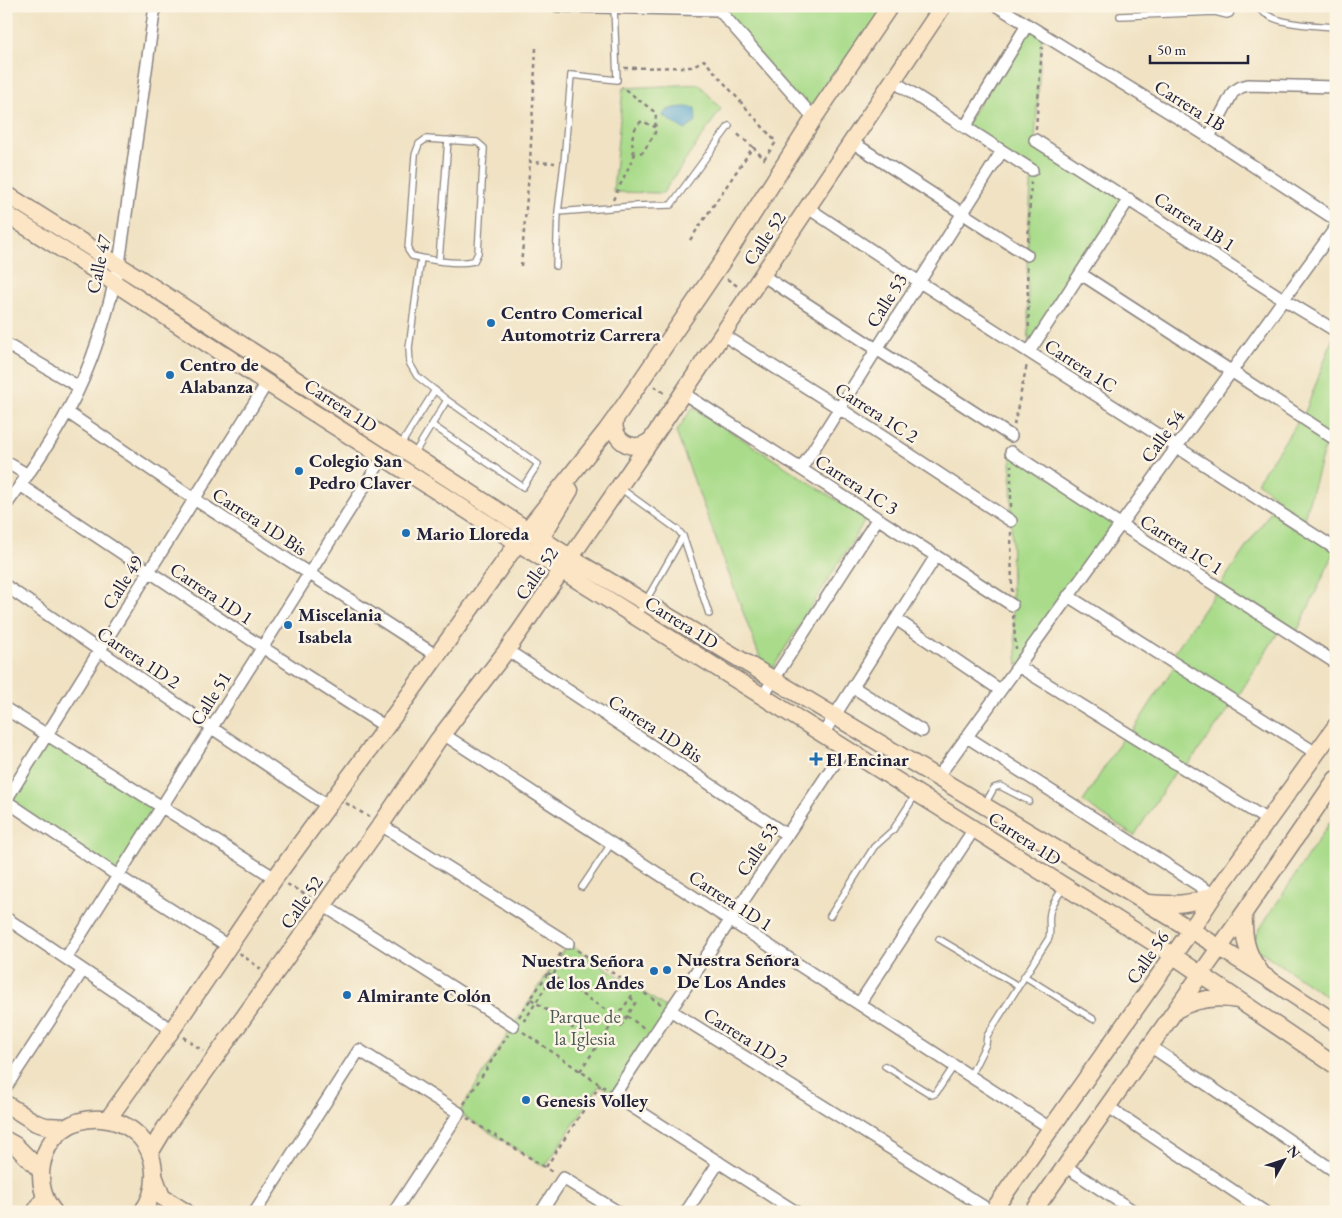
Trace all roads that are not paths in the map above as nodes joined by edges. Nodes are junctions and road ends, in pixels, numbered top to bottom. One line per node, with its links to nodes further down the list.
1 (155, 6): 36 (street, Calle 47)
2 (557, 6): 8 (street)
3 (890, 6): 16 (street, Calle 52)
4 (943, 6): 14 (street, Calle 52)
5 (998, 6): 12 (street, Carrera 1B)
6 (1208, 6): 10 (lane)
7 (1233, 6): 10 (lane)
8 (614, 7): 16 (street); 28 (lane)
9 (1260, 7): 13 (lane)
10 (1215, 12): 11 (lane)
11 (1120, 16)
12 (1027, 25): 18 (street); 19 (street, Carrera 1B)
13 (1336, 27)
14 (893, 81): 18 (street); 22 (street, Calle 52)
15 (1336, 86): 19 (street)
16 (814, 118): 56 (street, Calle 52)
17 (729, 126): 28 (lane)
18 (964, 127): 23 (street)
19 (1208, 137): 31 (street, Carrera 1B)
20 (448, 140): 34 (lane); 35 (lane); 35 (lane)
21 (1035, 140): 26 (street, Carrera 1B 1)
22 (852, 142): 27 (street, Calle 52); 29 (street)
23 (1002, 151): 24 (street); 29 (street, Calle 53)
24 (1032, 170)
25 (6, 194): 36 (street, Carrera 1D)
26 (1129, 199): 38 (street); 42 (street, Carrera 1B 1)
27 (808, 208): 39 (street, Calle 52); 41 (street, Carrera 1C)
28 (558, 212): 37 (lane)
29 (962, 213): 33 (street); 41 (street, Calle 53)
30 (6, 214): 40 (street, Carrera 1D)
31 (1336, 220)
32 (1336, 226): 42 (street, Calle 54)
33 (1027, 255)
34 (421, 258): 35 (lane); 51 (lane)
35 (439, 260)
36 (118, 264): 40 (street, Calle 47); 62 (street, Carrera 1D)
37 (556, 266)
38 (1081, 274): 47 (street); 48 (street)
39 (762, 275): 44 (street, Calle 52); 46 (street)
40 (114, 282): 49 (street, Carrera 1D); 50 (street, Calle 47)
41 (918, 282): 46 (street, Calle 53); 47 (street, Carrera 1C)
42 (1283, 299): 43 (street, Carrera 1B 1); 48 (street, Calle 54)
43 (1336, 331)
44 (722, 334): 52 (street, Calle 52); 54 (street, Carrera 1C 2)
45 (6, 344): 50 (street)
46 (876, 350): 54 (street, Calle 53); 59 (street)
47 (1029, 352): 61 (street, Carrera 1C)
48 (1231, 371): 60 (street); 61 (street, Calle 54)
49 (267, 382): 64 (street, Carrera 1D); 70 (street, Calle 49)
50 (79, 388): 55 (street, Calle 47)
51 (435, 390): 53 (lane); 62 (lane)
52 (680, 397): 58 (street, Calle 52); 66 (street, Carrera 1C 3)
53 (447, 400): 57 (lane); 57 (lane)
54 (839, 408): 66 (street, Calle 53); 73 (street, Carrera 1C 2)
55 (67, 412): 67 (street, Calle 47); 70 (street, Carrera 1D Bis)
56 (618, 413): 58 (street); 76 (street, Calle 52)
57 (432, 425): 62 (lane)
58 (654, 436): 69 (street, Calle 52)
59 (1011, 436)
60 (1336, 440)
61 (1176, 448): 74 (street, Calle 54); 77 (street, Carrera 1C)
62 (406, 451): 76 (street, Carrera 1D)
63 (1011, 452): 74 (street, Carrera 1C 1)
64 (383, 456): 76 (street, Carrera 1D); 81 (street, Calle 51)
65 (6, 462): 67 (street)
66 (801, 468): 72 (street, Carrera 1C 3)
67 (28, 475): 68 (street, Calle 47)
68 (20, 485): 71 (street, Calle 47); 80 (street, Carrera 1D 1)
69 (618, 487): 75 (lane); 79 (street, Calle 52)
70 (194, 499): 80 (street, Calle 49); 81 (street, Carrera 1D Bis)
71 (6, 505)
72 (878, 518): 78 (street, Carrera 1C 3); 95 (street)
73 (1011, 521)
74 (1120, 524): 83 (street, Calle 54); 93 (street, Carrera 1C 1)
75 (684, 536): 84 (lane); 86 (lane)
76 (528, 537): 79 (street, Carrera 1D); 79 (street); 92 (street, Calle 52)
77 (1336, 549)
78 (936, 556): 85 (street, Carrera 1C 3); 88 (street)
79 (566, 564): 84 (street, Carrera 1D); 87 (street, Carrera 1D); 90 (street, Calle 52)
80 (149, 572): 89 (street, Carrera 1D 1); 91 (street, Calle 49)
81 (309, 574): 89 (street, Calle 51); 92 (street, Carrera 1D Bis)
82 (6, 586): 91 (street, Carrera 1D 2)
83 (1068, 596): 94 (street, Calle 54); 110 (street)
84 (645, 602): 87 (lane); 95 (street, Carrera 1D)
85 (1012, 604)
86 (709, 614)
87 (636, 617): 98 (street, Carrera 1D)
88 (896, 619): 96 (street); 97 (street)
89 (262, 647): 102 (street, Carrera 1D 1); 103 (street, Calle 51)
90 (507, 650): 105 (street, Calle 52); 122 (street, Carrera 1D Bis)
91 (99, 651): 103 (street, Carrera 1D 2); 107 (street, Calle 49)
92 (437, 656): 102 (street, Calle 52)
93 (1336, 663)
94 (1018, 666): 97 (street, Calle 54); 119 (street)
95 (773, 679): 98 (street); 100 (street, Carrera 1D)
96 (853, 687): 100 (street); 104 (street)
97 (1000, 690): 108 (street, Calle 54)
98 (763, 696): 106 (street, Carrera 1D)
99 (6, 709): 107 (street)
100 (834, 716): 106 (street); 111 (street, Carrera 1D)
101 (1336, 726): 110 (street, Calle 56)
102 (386, 727): 115 (street, Calle 52)
103 (212, 728): 115 (street, Carrera 1D 2); 117 (street, Calle 51)
104 (922, 732)
105 (443, 734): 120 (street, Calle 52); 123 (street, Carrera 1D 1)
106 (823, 734): 109 (street, Carrera 1D)
107 (47, 735): 114 (street, Calle 49); 117 (street)
108 (967, 736): 111 (street, Calle 54); 128 (street)
109 (845, 748): 113 (street, Carrera 1D); 122 (street, Calle 53)
110 (1316, 753): 119 (street, Calle 56)
111 (937, 778): 118 (street, Carrera 1D)
112 (1336, 779): 131 (street)
113 (916, 792): 121 (street, Carrera 1D); 132 (lane)
114 (6, 800): 124 (street)
115 (332, 801): 125 (street, Calle 52)
116 (1029, 801): 118 (lane)
117 (162, 806): 124 (street, Calle 51); 125 (street)
118 (984, 806): 129 (street, Carrera 1D)
119 (1268, 820): 128 (street, Calle 56)
120 (381, 825): 130 (street, Calle 52); 138 (street)
121 (974, 829): 126 (street, Carrera 1D); 148 (street)
122 (787, 835): 133 (street, Calle 53)
123 (611, 844): 127 (lane); 133 (street, Carrera 1D 1)
124 (118, 876): 137 (street); 141 (street, Calle 51)
125 (275, 878): 137 (street, Calle 52)
126 (1064, 886): 140 (street, Carrera 1D); 145 (lane)
127 (582, 887)
128 (1214, 895): 129 (street); 135 (street, Calle 56)
129 (1146, 903): 135 (street, Carrera 1D)
130 (323, 905): 152 (street); 167 (street, Calle 52)
131 (1244, 913): 139 (street); 144 (street)
132 (830, 916)
133 (730, 920): 148 (street, Carrera 1D 1); 149 (street, Calle 53)
134 (8, 924): 141 (street)
135 (1191, 930): 139 (street, Carrera 1D); 140 (street, Calle 56)
136 (939, 940): 146 (lane)
137 (228, 946): 154 (street, Calle 52)
138 (568, 947)
139 (1220, 948): 143 (street); 144 (street, Carrera 1D)
140 (1172, 955): 143 (street, Carrera 1D); 165 (street, Calle 56)
141 (66, 958): 142 (street)
142 (83, 970): 154 (street); 160 (street)
143 (1201, 974): 147 (street, Carrera 1D); 150 (street)
144 (1263, 975): 153 (street, Carrera 1D)
145 (1024, 976): 146 (lane); 151 (lane)
146 (1018, 986): 159 (lane)
147 (1240, 1001): 150 (street); 158 (street, Carrera 1D)
148 (859, 1004): 157 (street, Carrera 1D 1)
149 (670, 1010): 168 (street, Calle 53); 184 (street, Carrera 1D 2)
150 (1174, 1011): 155 (street)
151 (1093, 1019)
152 (515, 1023)
153 (1336, 1023)
154 (172, 1030): 163 (street, Calle 52)
155 (1150, 1046): 162 (street); 171 (street)
156 (884, 1066): 157 (lane)
157 (954, 1066): 159 (street, Carrera 1D 1)
158 (1336, 1066)
159 (970, 1076): 165 (street, Carrera 1D 1)
160 (6, 1086)
161 (6, 1104): 164 (street)
162 (1107, 1106): 169 (street); 187 (street)
163 (108, 1119): 164 (street); 167 (street)
164 (67, 1127): 170 (street)
165 (1050, 1128): 184 (street, Calle 56)
166 (6, 1140): 170 (street)
167 (150, 1153): 172 (street)
168 (719, 1162): 182 (street); 183 (street)
169 (1065, 1166): 185 (street); 186 (street)
170 (41, 1171): 173 (street)
171 (1336, 1172)
172 (154, 1178): 176 (street); 177 (street)
173 (45, 1197): 174 (street); 175 (street)
174 (35, 1212)
175 (54, 1212)
176 (142, 1212)
177 (186, 1212)
178 (254, 1212): 179 (street)
179 (394, 1212)
180 (542, 1212): 181 (street)
181 (618, 1212)
182 (686, 1212)
183 (796, 1212)
184 (992, 1212)
185 (1033, 1212)
186 (1135, 1212)
187 (1265, 1212)

